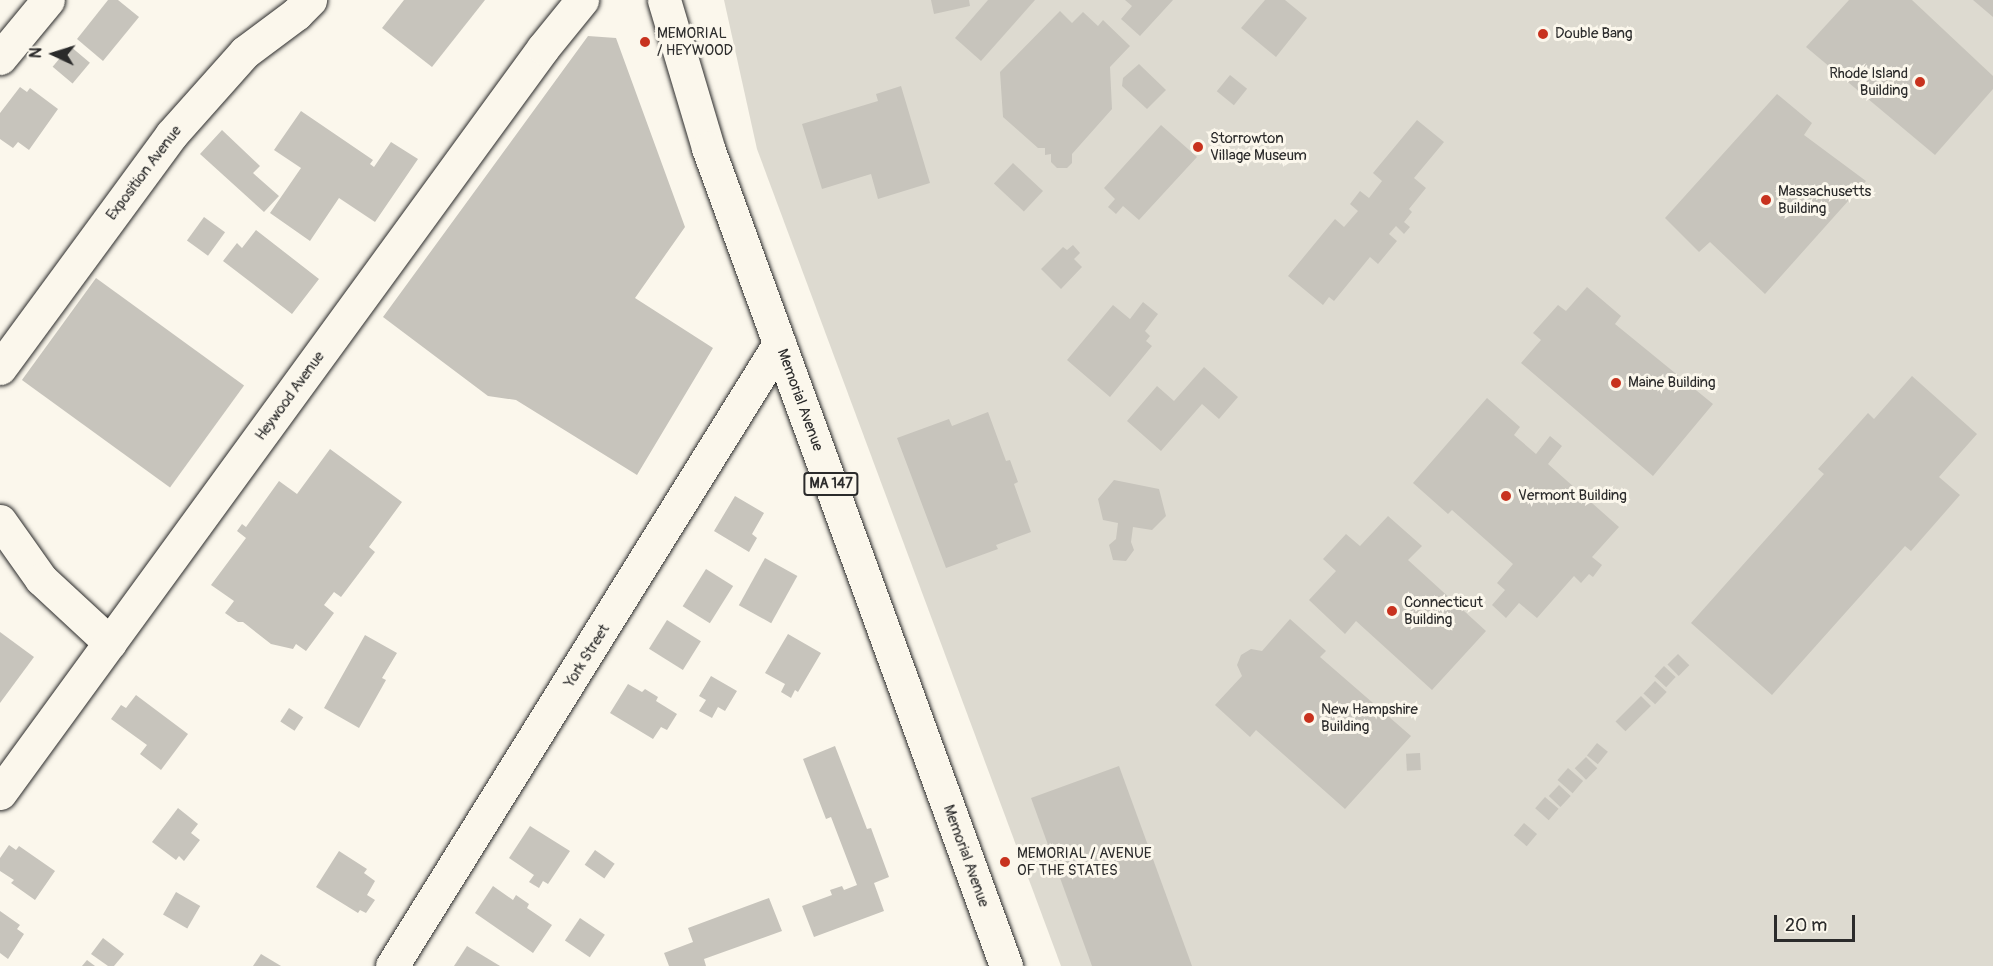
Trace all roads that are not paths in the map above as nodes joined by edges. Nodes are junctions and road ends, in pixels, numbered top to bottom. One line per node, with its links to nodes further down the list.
1 (48, 0): 5 (street)
2 (310, 0): 7 (street, Exposition Avenue)
3 (582, 0): 9 (street, Heywood Avenue)
4 (664, 0): 6 (street, Memorial Avenue / MA 147)
5 (0, 58)
6 (779, 344): 11 (street, York Street); 12 (street, Memorial Avenue / MA 147)
7 (0, 368)
8 (0, 521): 9 (street)
9 (110, 643): 10 (street, Heywood Avenue)
10 (0, 794)
11 (392, 966)
12 (1006, 966)

